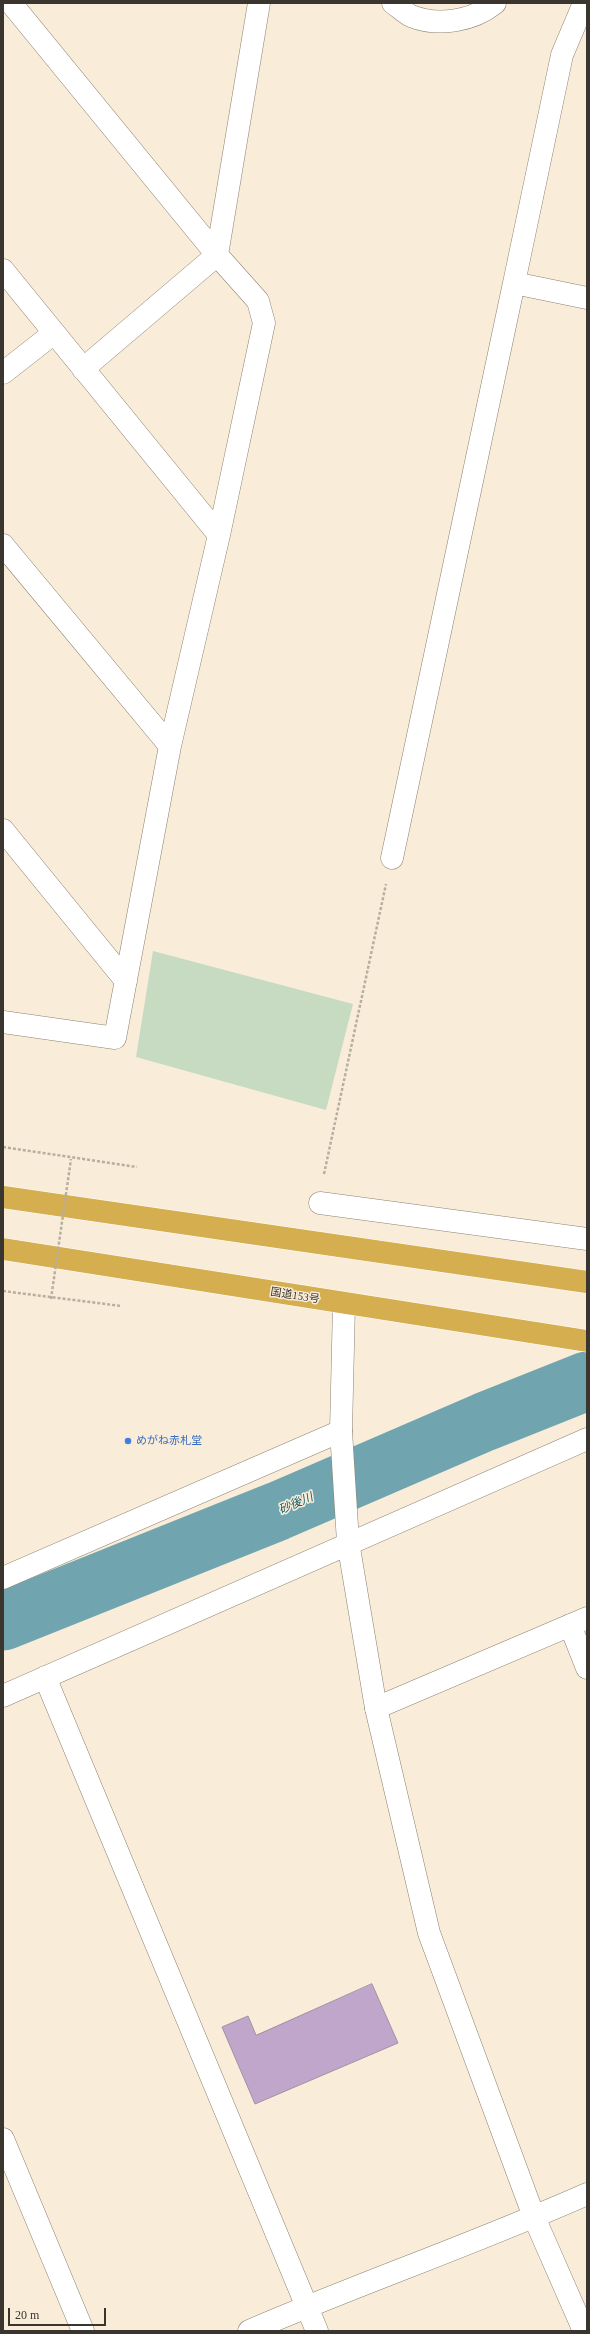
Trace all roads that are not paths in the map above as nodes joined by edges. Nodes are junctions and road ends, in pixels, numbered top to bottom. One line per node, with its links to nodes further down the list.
1 (11, 3): 6 (street)
2 (393, 3): 3 (street)
3 (495, 3)
4 (584, 3): 8 (street)
5 (257, 4): 6 (street)
6 (217, 255): 11 (street); 13 (street)
7 (3, 270): 10 (street)
8 (514, 283): 9 (street); 17 (street)
9 (587, 298)
10 (54, 333): 11 (street); 12 (street)
11 (83, 369): 13 (street)
12 (3, 373)
13 (219, 535): 15 (street)
14 (3, 545): 15 (street)
15 (170, 746): 18 (street)
16 (3, 830): 18 (street)
17 (392, 858)
18 (126, 981): 19 (street)
19 (3, 1022)
20 (3, 1197): 24 (highway)
21 (320, 1203): 22 (street)
22 (587, 1239)
23 (3, 1249): 25 (highway, 国道153号)
24 (587, 1282)
25 (344, 1304): 26 (highway, 国道153号); 27 (street)
26 (587, 1341)
27 (341, 1431): 29 (street); 30 (street)
28 (587, 1439): 29 (street)
29 (348, 1542): 33 (street); 35 (street)
30 (3, 1578)
31 (578, 1622): 32 (street); 35 (street)
32 (587, 1668)
33 (45, 1677): 34 (street); 39 (street)
34 (3, 1696)
35 (376, 1708): 38 (street)
36 (3, 2139): 40 (street)
37 (587, 2194): 38 (street)
38 (534, 2217): 39 (street); 43 (street)
39 (307, 2306): 41 (street); 42 (street)
40 (83, 2331)
41 (249, 2331)
42 (317, 2331)
43 (584, 2331)

